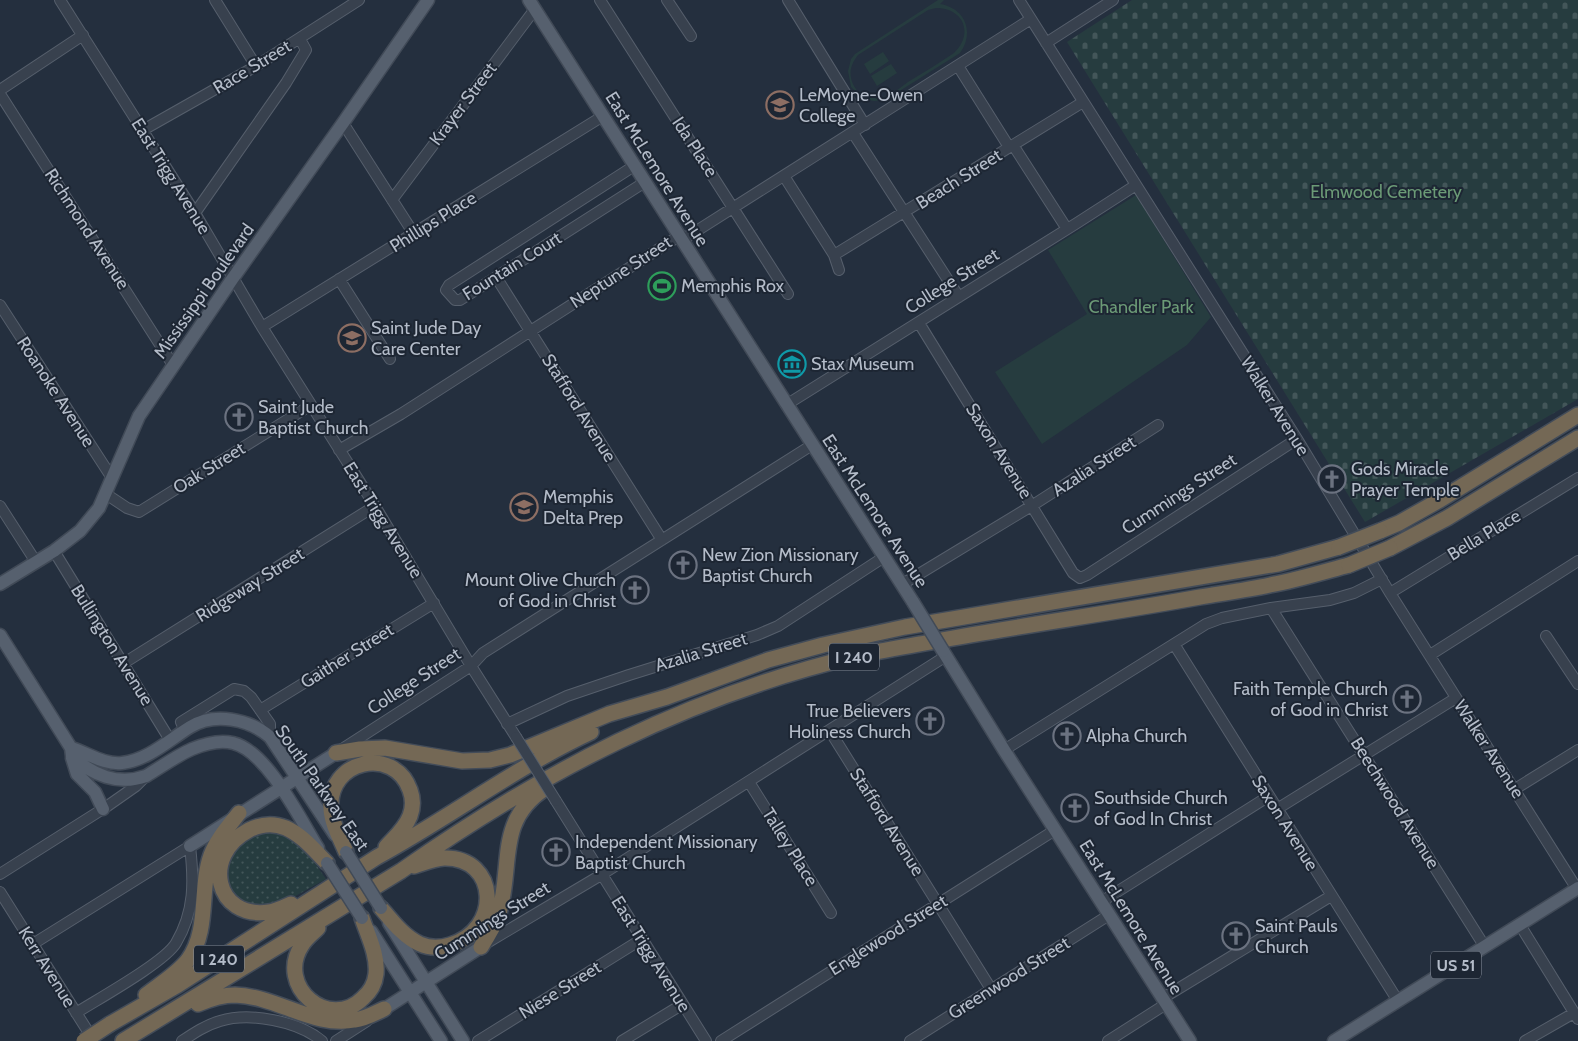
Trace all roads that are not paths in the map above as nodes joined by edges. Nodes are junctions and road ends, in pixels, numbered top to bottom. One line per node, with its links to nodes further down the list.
1 (60, 0): 12 (street, East Trigg Avenue)
2 (215, 0): 16 (street)
3 (359, 0): 14 (street, Race Street)
4 (428, 0): 22 (main road, Mississippi Boulevard)
5 (600, 0): 32 (street, Ida Place)
6 (667, 0): 13 (street)
7 (788, 0): 23 (street)
8 (1019, 0): 11 (street, Walker Avenue)
9 (1113, 0): 15 (street)
10 (532, 4): 21 (main road, East McLemore Avenue); 31 (street, Krayer Street)
11 (1031, 19): 15 (street, Walker Avenue); 17 (street, Neptune Street)
12 (83, 36): 18 (street); 24 (street, East Trigg Avenue)
13 (691, 36)
14 (300, 39): 16 (street, Race Street); 33 (street)
15 (1046, 43): 20 (street, Walker Avenue)
16 (256, 66): 24 (street, Race Street)
17 (958, 66): 23 (street, Neptune Street); 26 (street)
18 (0, 90)
19 (0, 94): 54 (street, Richmond Avenue)
20 (1083, 102): 26 (street, Beach Street); 30 (street, Walker Avenue)
21 (603, 116): 27 (main road, East McLemore Avenue); 38 (street, Phillips Place)
22 (343, 123): 31 (street); 45 (main road, Mississippi Boulevard)
23 (865, 125): 25 (street, Neptune Street)
24 (143, 130): 33 (street, East Trigg Avenue)
25 (853, 133): 28 (street, Neptune Street); 34 (street)
26 (1011, 146): 34 (street, Beach Street); 36 (street)
27 (634, 166): 29 (main road, East McLemore Avenue); 35 (street, Fountain Court)
28 (784, 176): 32 (street, Neptune Street); 42 (street)
29 (645, 182): 39 (main road, East McLemore Avenue); 40 (street, Fountain Court)
30 (1136, 184): 36 (street, College Street); 60 (street, Walker Avenue)
31 (392, 200): 38 (street)
32 (734, 207): 39 (street, Neptune Street); 47 (street, Ida Place)
33 (195, 213): 45 (street, East Trigg Avenue)
34 (904, 213): 42 (street, Beach Street); 48 (street)
35 (545, 223): 37 (street, Fountain Court); 40 (street)
36 (1066, 230): 48 (street, College Street)
37 (529, 233): 41 (street); 44 (street, Fountain Court)
38 (414, 234): 46 (street, Phillips Place)
39 (679, 236): 52 (street, Neptune Street); 56 (main road, East McLemore Avenue)
40 (555, 239): 41 (street, Fountain Court)
41 (539, 249): 44 (street, Fountain Court)
42 (834, 256): 43 (street)
43 (839, 270)
44 (496, 277): 52 (street, Stafford Avenue)
45 (233, 278): 51 (street, East Trigg Avenue); 54 (main road, Mississippi Boulevard)
46 (340, 279): 51 (street, Phillips Place); 53 (street)
47 (788, 294)
48 (958, 297): 50 (street, College Street)
49 (0, 305): 63 (street, Roanoke Avenue)
50 (919, 323): 56 (street, College Street); 68 (street, Saxon Avenue)
51 (262, 327): 55 (street, East Trigg Avenue)
52 (531, 331): 62 (street, Neptune Street); 69 (street, Stafford Avenue)
53 (390, 359)
54 (173, 365): 63 (main road, Mississippi Boulevard)
55 (311, 405): 62 (street, East Trigg Avenue); 65 (street, Oak Street)
56 (786, 405): 61 (main road, East McLemore Avenue)
57 (1578, 415): 89 (highway, I 240, bridge)
58 (1158, 425): 68 (street, Azalia Street)
59 (1578, 438): 102 (highway, I 240, bridge)
60 (1297, 439): 74 (street, Cummings Street); 75 (street, Walker Avenue)
61 (812, 445): 69 (street, College Street); 71 (main road, East McLemore Avenue)
62 (339, 450): 67 (street, East Trigg Avenue)
63 (112, 478): 65 (main road, Mississippi Boulevard)
64 (1578, 478): 78 (street, Bella Place)
65 (106, 494): 70 (main road, Mississippi Boulevard)
66 (0, 506): 73 (street)
67 (375, 506): 79 (street, East Trigg Avenue); 86 (street, Ridgeway Street)
68 (1033, 506): 74 (street, Saxon Avenue); 77 (street, Azalia Street)
69 (662, 540): 87 (street, College Street)
70 (54, 551): 73 (main road, Mississippi Boulevard); 86 (street, Bullington Avenue)
71 (884, 557): 77 (main road, East McLemore Avenue); 92 (street, Azalia Street)
72 (1578, 561): 85 (street)
73 (36, 562): 76 (main road, Mississippi Boulevard)
74 (1080, 578)
75 (1382, 579): 78 (street, Walker Avenue); 80 (street)
76 (0, 584)
77 (902, 585): 84 (main road, East McLemore Avenue, bridge)
78 (1390, 593): 85 (street, Walker Avenue)
79 (434, 603): 87 (street, East Trigg Avenue); 91 (street, Gaither Street)
80 (1271, 608): 83 (street); 101 (street, Beechwood Avenue)
81 (0, 635): 99 (main road, South Parkway East)
82 (1546, 636): 88 (street)
83 (1174, 644): 97 (street); 108 (street, Saxon Avenue)
84 (945, 654): 94 (street, Cummings Street); 97 (main road, East McLemore Avenue)
85 (1430, 654): 90 (street, Walker Avenue)
86 (124, 663): 96 (street, Bullington Avenue)
87 (471, 666): 92 (street, East Trigg Avenue); 100 (street, College Street)
88 (1578, 684)
89 (662, 698): 100 (highway); 115 (highway, I 240)
90 (1456, 698): 101 (street); 107 (street, Walker Avenue)
91 (260, 710): 93 (street); 95 (street)
92 (507, 724): 119 (street, East Trigg Avenue, bridge)
93 (185, 731): 95 (main road, South Parkway East); 96 (main road, South Parkway East)
94 (830, 731): 105 (street, Cummings Street); 125 (street, Stafford Avenue)
95 (270, 737): 104 (main road, South Parkway East)
96 (170, 740): 99 (main road, South Parkway East)
97 (1004, 750): 112 (main road, East McLemore Avenue)
98 (1578, 750): 107 (street)
99 (71, 752): 103 (main road, South Parkway East); 109 (main road, South Parkway East)
100 (336, 752): 104 (main road, College Street)
101 (1365, 755): 110 (street); 135 (street, Beechwood Avenue)
102 (577, 762): 117 (highway, I 240); 134 (highway)
103 (146, 776): 106 (main road, South Parkway East); 109 (street)
104 (297, 777): 106 (main road, College Street); 114 (main road, South Parkway East)
105 (749, 782): 119 (street, Cummings Street); 128 (street, Talley Place)
106 (281, 788): 111 (main road, College Street); 116 (main road, South Parkway East)
107 (1515, 789): 120 (street, Walker Avenue)
108 (1269, 796): 110 (street, Saxon Avenue); 124 (street)
109 (103, 809): 118 (street)
110 (1277, 809): 123 (street, Saxon Avenue)
111 (240, 813): 113 (main road, College Street); 146 (highway)
112 (1055, 830): 124 (main road, East McLemore Avenue); 125 (street, Englewood Street)
113 (190, 846): 133 (street, College Street); 143 (street)
114 (346, 852): 115 (highway); 126 (main road, South Parkway East, bridge)
115 (377, 857): 121 (highway, I 240)
116 (327, 863): 121 (highway); 130 (main road, South Parkway East, bridge)
117 (401, 870): 126 (highway); 127 (highway, I 240)
118 (0, 874)
119 (601, 875): 132 (street, East Trigg Avenue); 134 (street, Cummings Street)
120 (1578, 888): 131 (main road, US 51)
121 (324, 890): 146 (highway, I 240)
122 (0, 892): 133 (street, Kerr Avenue)
123 (1331, 896): 139 (street); 140 (street, Saxon Avenue)
124 (1101, 902): 129 (main road, East McLemore Avenue)
125 (938, 904): 137 (street, Stafford Avenue); 158 (street, Englewood Street)
126 (381, 908): 136 (main road, South Parkway East)
127 (336, 909): 130 (highway); 144 (highway, I 240)
128 (830, 913)
129 (1109, 915): 137 (street, Greenwood Street); 139 (main road, East McLemore Avenue)
130 (362, 918): 138 (main road, South Parkway East)
131 (1520, 925): 135 (main road, US 51); 145 (street)
132 (642, 939): 141 (street, East Trigg Avenue); 155 (street, Niese Street)
133 (33, 944): 143 (street, Kerr Avenue)
134 (481, 947): 136 (main road, Cummings Street)
135 (1485, 947): 140 (main road, US 51)
136 (426, 984): 138 (main road, Cummings Street); 154 (main road, South Parkway East)
137 (991, 989): 159 (street, Greenwood Street)
138 (410, 993): 142 (main road, Cummings Street); 153 (main road, South Parkway East)
139 (1165, 1001): 160 (street); 161 (main road, East McLemore Avenue)
140 (1398, 1001): 162 (main road, US 51)
141 (683, 1004): 156 (street); 157 (street, East Trigg Avenue)
142 (384, 1009): 144 (highway); 152 (street, Cummings Street)
143 (76, 1012): 148 (street, Kerr Avenue)
144 (170, 1013): 149 (highway, I 240)
145 (1576, 1016): 163 (street)
146 (110, 1024): 147 (highway, I 240, bridge)
147 (84, 1041)
148 (94, 1041)
149 (123, 1041)
150 (182, 1041): 151 (street)
151 (322, 1041)
152 (336, 1041)
153 (441, 1041)
154 (464, 1041)
155 (478, 1041)
156 (622, 1041)
157 (706, 1041)
158 (721, 1041)
159 (910, 1041)
160 (1108, 1041)
161 (1190, 1041)
162 (1334, 1041)
163 (1525, 1041)

